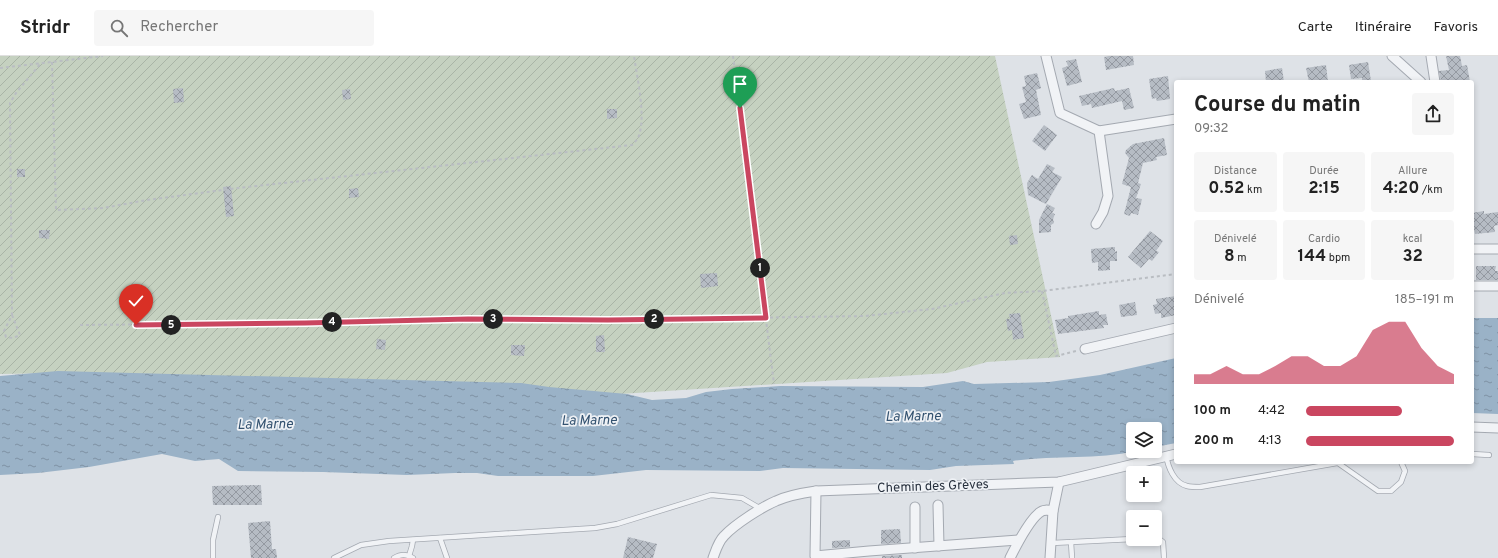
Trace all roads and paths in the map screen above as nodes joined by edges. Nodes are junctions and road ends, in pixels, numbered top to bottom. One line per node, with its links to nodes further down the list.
1 (103, 56): 7 (path)
2 (634, 56): 7 (path)
3 (733, 56): 22 (path)
4 (1046, 56): 13 (street)
5 (1392, 56): 10 (street)
6 (1431, 56): 11 (street)
7 (52, 62): 8 (path)
8 (41, 63): 9 (path); 21 (path)
9 (0, 68)
10 (1419, 80)
11 (1435, 80)
12 (1174, 119): 13 (street)
13 (1099, 131): 14 (street)
14 (1096, 224)
15 (1474, 249): 16 (street)
16 (1498, 249)
17 (1174, 274): 20 (path)
18 (1474, 286): 19 (street)
19 (1498, 286)
20 (1042, 290): 22 (path); 25 (path)
21 (12, 315): 21 (path)
22 (766, 318): 23 (path); 26 (path)
23 (80, 326)
24 (1174, 328): 25 (street)
25 (1085, 349)
26 (774, 384)
27 (1474, 427): 28 (street)
28 (1498, 428)
29 (1174, 454): 31 (street, Chemin des Grèves)
30 (1474, 454): 32 (lane)
31 (1166, 455): 33 (lane); 36 (street, Chemin des Grèves)
32 (1489, 455)
33 (1330, 464)
34 (1344, 464): 35 (lane)
35 (1402, 464)
36 (1059, 482): 37 (street, Chemin des Grèves); 41 (street)
37 (816, 491): 40 (street, Chemin des Grèves); 51 (street)
38 (938, 505): 50 (street)
39 (915, 507): 51 (street)
40 (761, 510): 43 (lane); 57 (street, Chemin des Grèves)
41 (1053, 511): 46 (street); 49 (street)
42 (218, 517): 53 (lane)
43 (440, 538): 45 (lane); 56 (lane)
44 (1126, 539): 48 (lane)
45 (413, 540): 52 (lane); 54 (lane)
46 (1019, 540): 50 (street); 58 (street)
47 (1162, 541): 61 (lane)
48 (1071, 542): 49 (lane); 60 (lane)
49 (1052, 543): 59 (street)
50 (939, 546): 51 (street)
51 (915, 548)
52 (411, 557): 55 (lane)
53 (213, 558)
54 (334, 558)
55 (394, 558)
56 (447, 558)
57 (713, 558)
58 (1010, 558)
59 (1050, 558)
60 (1072, 558)
61 (1164, 558)

